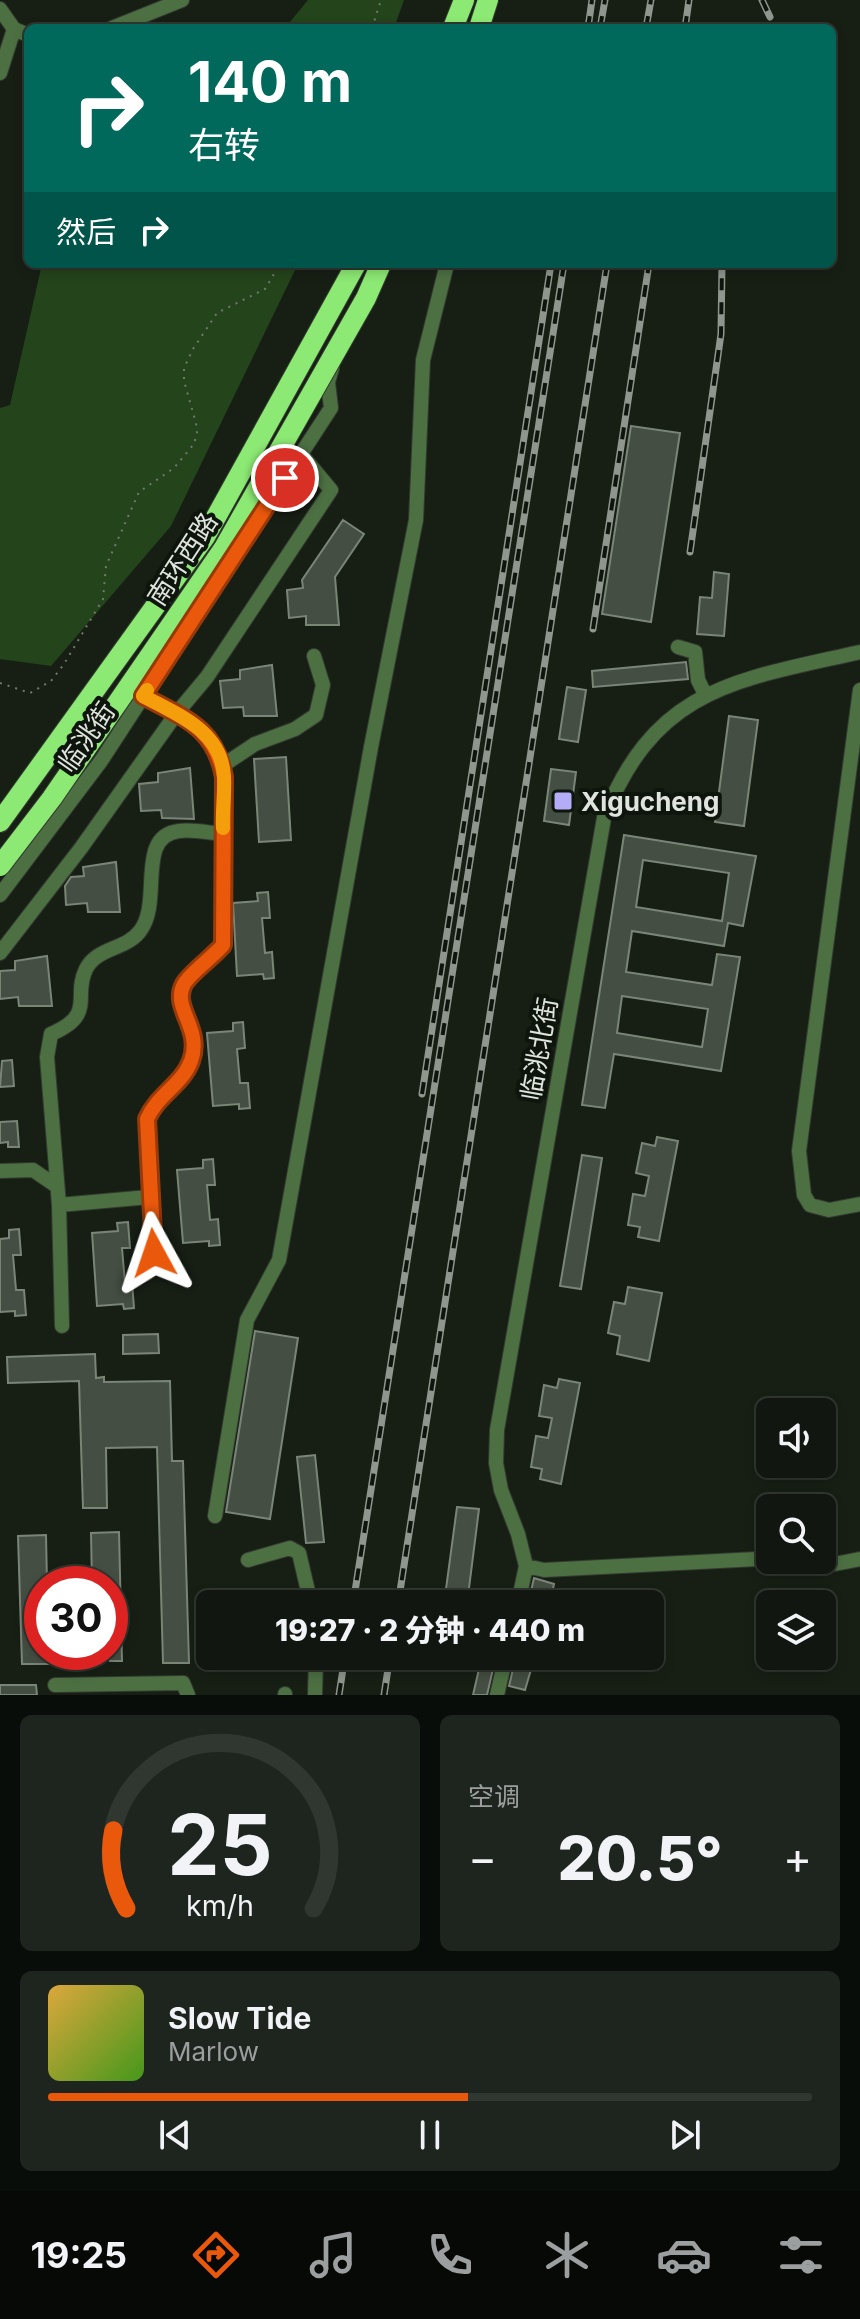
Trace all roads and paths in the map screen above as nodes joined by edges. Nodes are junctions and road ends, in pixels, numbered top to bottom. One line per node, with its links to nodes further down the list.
1 (182, 0): 7 (street)
2 (381, 0): 8 (path)
3 (464, 0): 9 (highway)
4 (482, 0): 10 (street)
5 (488, 0): 11 (highway)
6 (0, 9): 12 (street)
7 (122, 24)
8 (373, 24)
9 (455, 24)
10 (473, 24)
11 (480, 24)
12 (14, 29): 13 (street); 14 (street); 15 (street)
13 (24, 33)
14 (0, 43)
15 (0, 73)
16 (278, 268): 25 (path)
17 (354, 268): 31 (highway, 南环西路)
18 (371, 268): 21 (street, 临洮街)
19 (379, 268): 33 (highway, 南环西路, bridge)
20 (446, 268): 43 (street)
21 (301, 454): 27 (street, 临洮街); 29 (street)
22 (678, 647): 28 (street)
23 (860, 652): 28 (street, 临洮北街)
24 (314, 656): 30 (street)
25 (0, 683)
26 (860, 690): 39 (street)
27 (143, 696): 29 (street); 34 (street, 临洮街)
28 (706, 696): 46 (street, 临洮北街)
29 (176, 714): 30 (street); 35 (street)
30 (222, 766): 32 (street)
31 (0, 822)
32 (223, 834): 37 (street); 38 (street)
33 (0, 866)
34 (0, 895)
35 (0, 953)
36 (0, 1171): 37 (street)
37 (55, 1185): 40 (street)
38 (149, 1197): 40 (street); 41 (street)
39 (860, 1204)
40 (59, 1205): 42 (street)
41 (154, 1253)
42 (62, 1326)
43 (215, 1516)
44 (860, 1559): 46 (street)
45 (248, 1560): 47 (street)
46 (526, 1566): 48 (street, 临洮北街)
47 (308, 1590)
48 (521, 1590)
49 (316, 1670): 54 (street)
50 (503, 1670): 55 (street)
51 (55, 1685): 52 (street)
52 (139, 1690): 53 (street)
53 (188, 1695)
54 (315, 1695)
55 (497, 1695)

